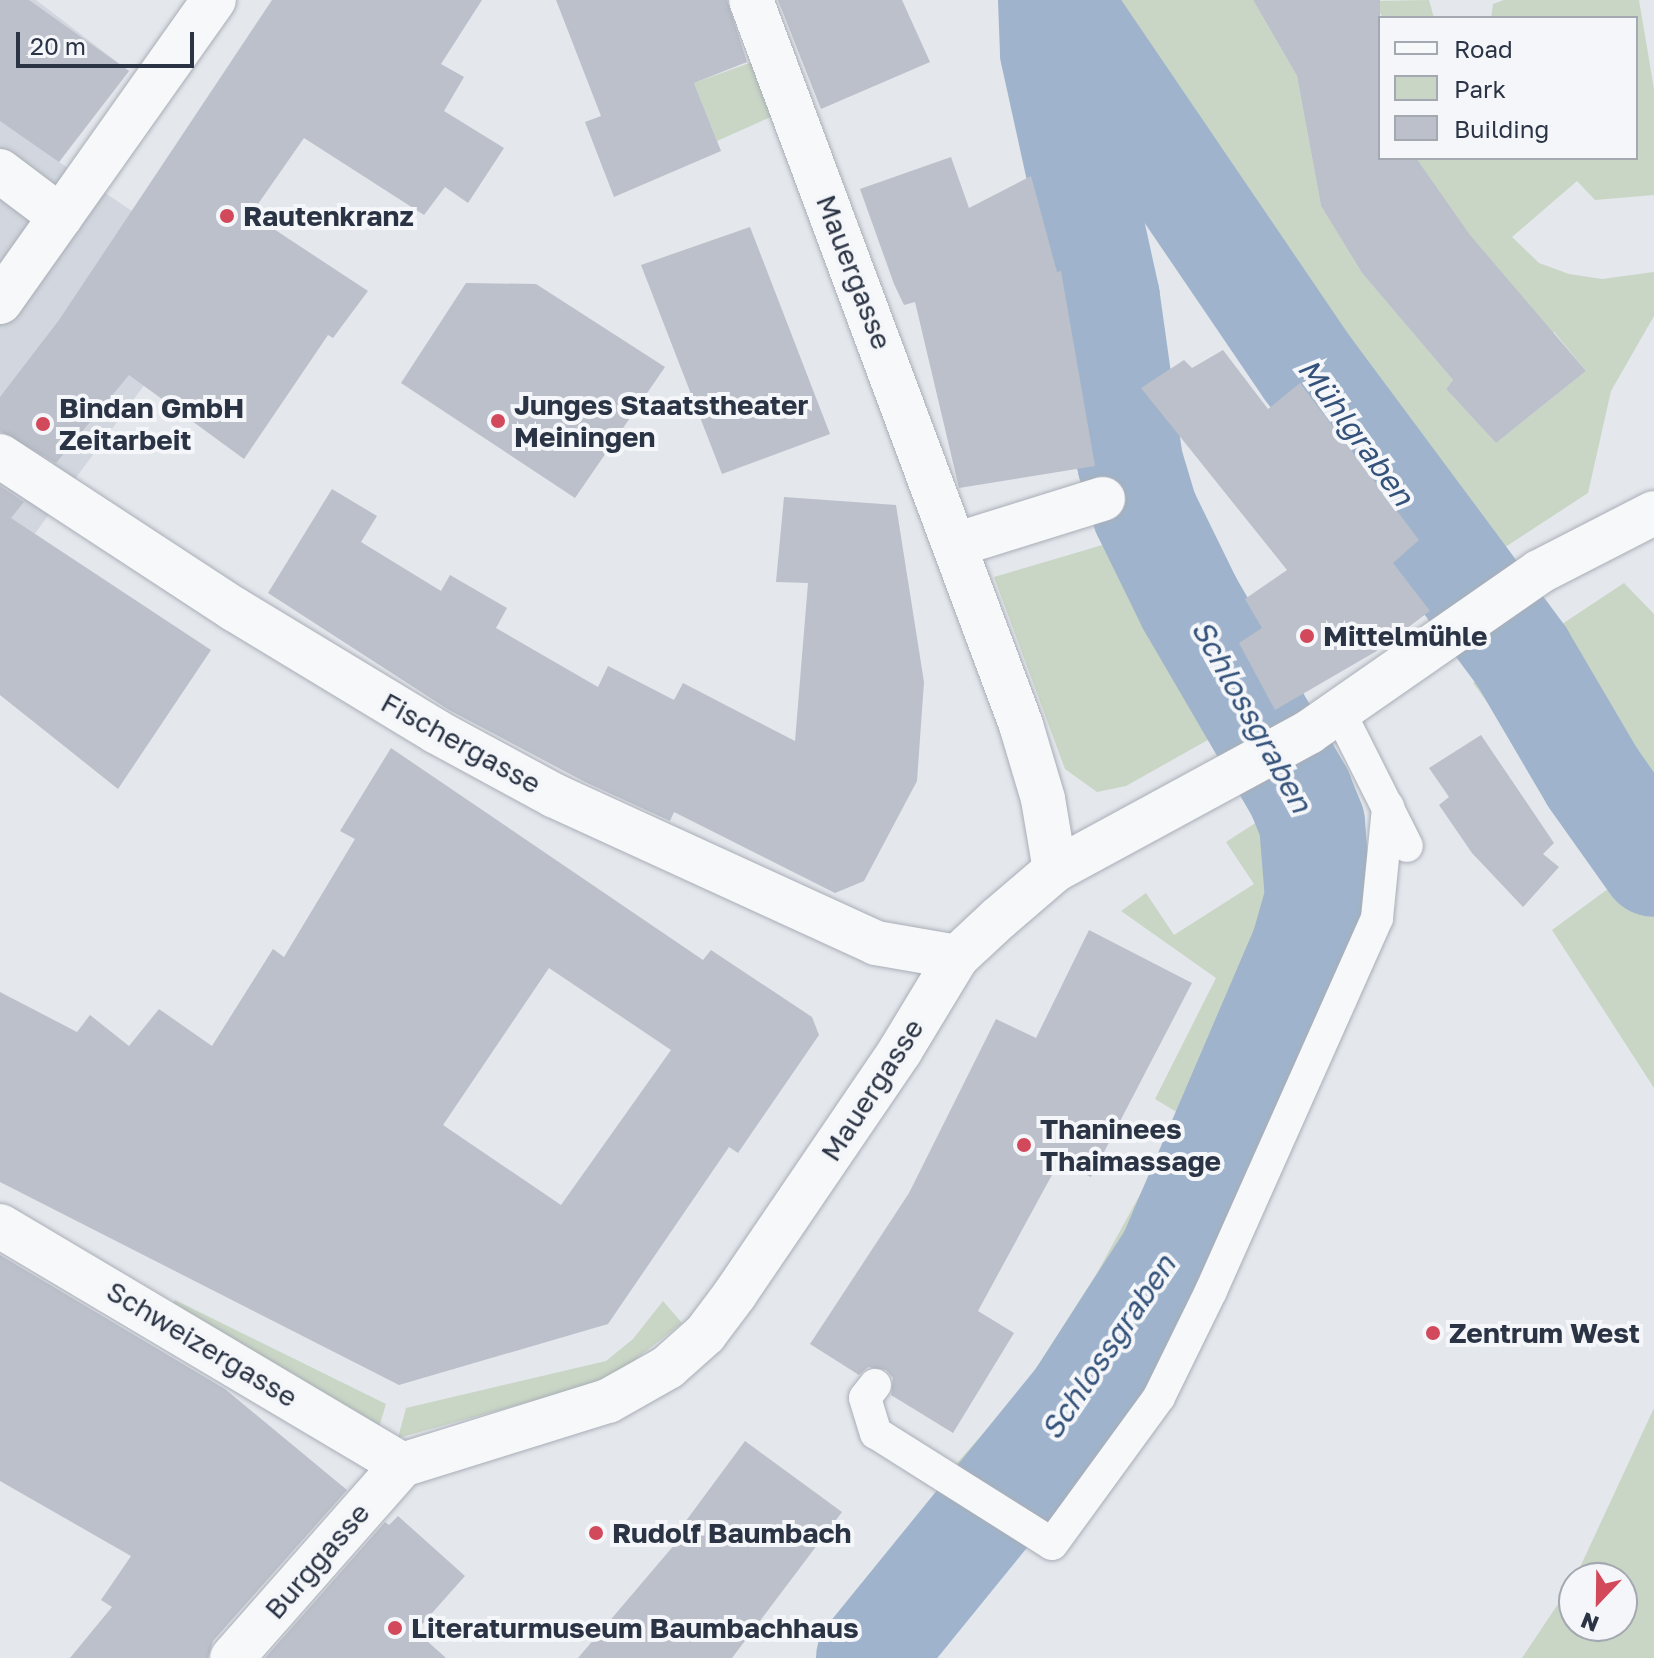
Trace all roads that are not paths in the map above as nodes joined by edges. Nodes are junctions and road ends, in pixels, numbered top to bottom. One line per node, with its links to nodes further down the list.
1 (214, 0): 4 (street)
2 (751, 0): 9 (street, Mauergasse)
3 (0, 171): 4 (street)
4 (61, 217): 5 (street)
5 (0, 302)
6 (0, 456): 14 (street, Fischergasse)
7 (1103, 499): 9 (street)
8 (1654, 513): 10 (street)
9 (955, 545): 13 (street, Mauergasse)
10 (1324, 722): 11 (lane); 13 (street)
11 (1388, 807): 12 (lane); 16 (lane)
12 (1407, 846)
13 (1055, 870): 14 (street, Mauergasse)
14 (957, 957): 17 (street, Mauergasse)
15 (0, 1226): 17 (street, Schweizergasse)
16 (875, 1385)
17 (402, 1465): 18 (street, Burggasse)
18 (232, 1658)

